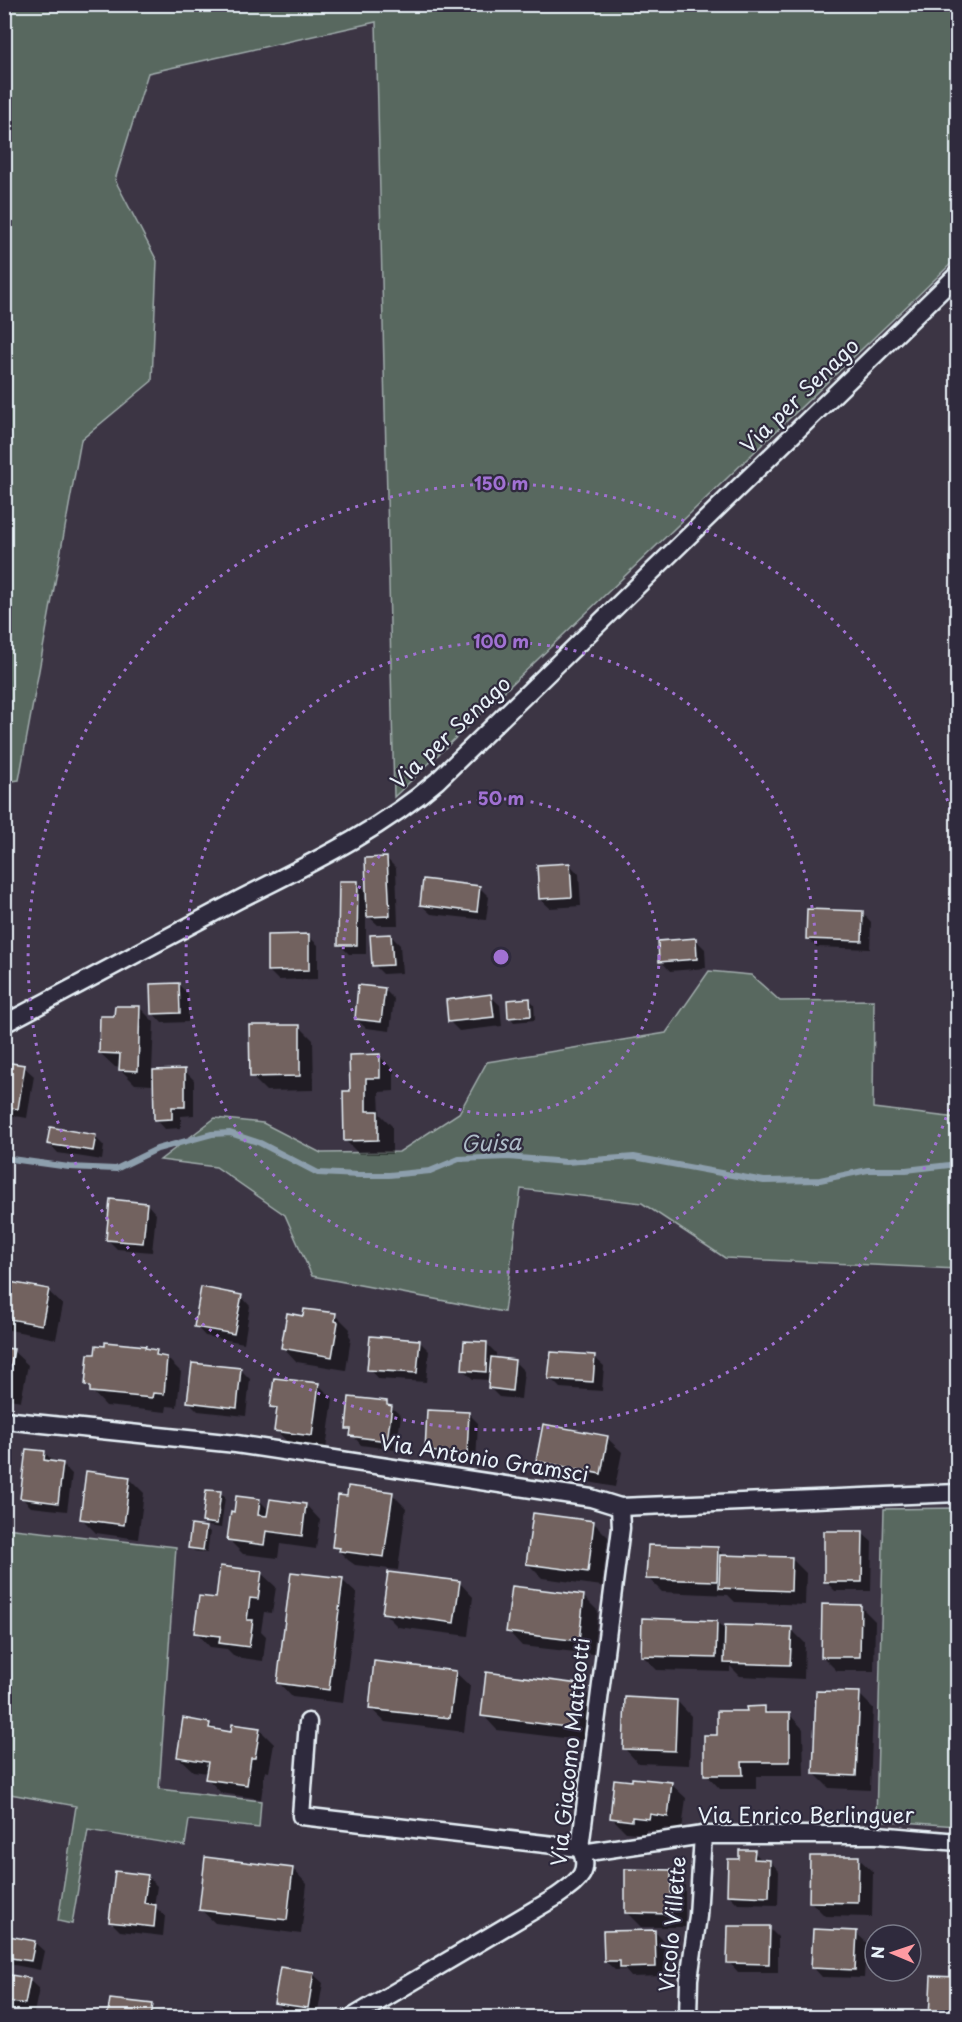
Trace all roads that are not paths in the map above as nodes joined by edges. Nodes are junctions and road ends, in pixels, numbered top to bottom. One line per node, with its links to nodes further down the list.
1 (957, 274): 2 (street, Via per Senago)
2 (4, 1024)
3 (4, 1420): 5 (street, Via Antonio Gramsci)
4 (957, 1493): 5 (street, Via Antonio Gramsci)
5 (620, 1507): 9 (street, Via Giacomo Matteotti)
6 (308, 1722): 9 (street, Via Enrico Berlinguer)
7 (703, 1835): 8 (street, Via Enrico Berlinguer); 9 (street, Via Enrico Berlinguer); 11 (street, Vicolo Villette)
8 (957, 1842)
9 (581, 1851): 10 (street, Via Giacomo Matteotti)
10 (351, 2018)
11 (687, 2018)

